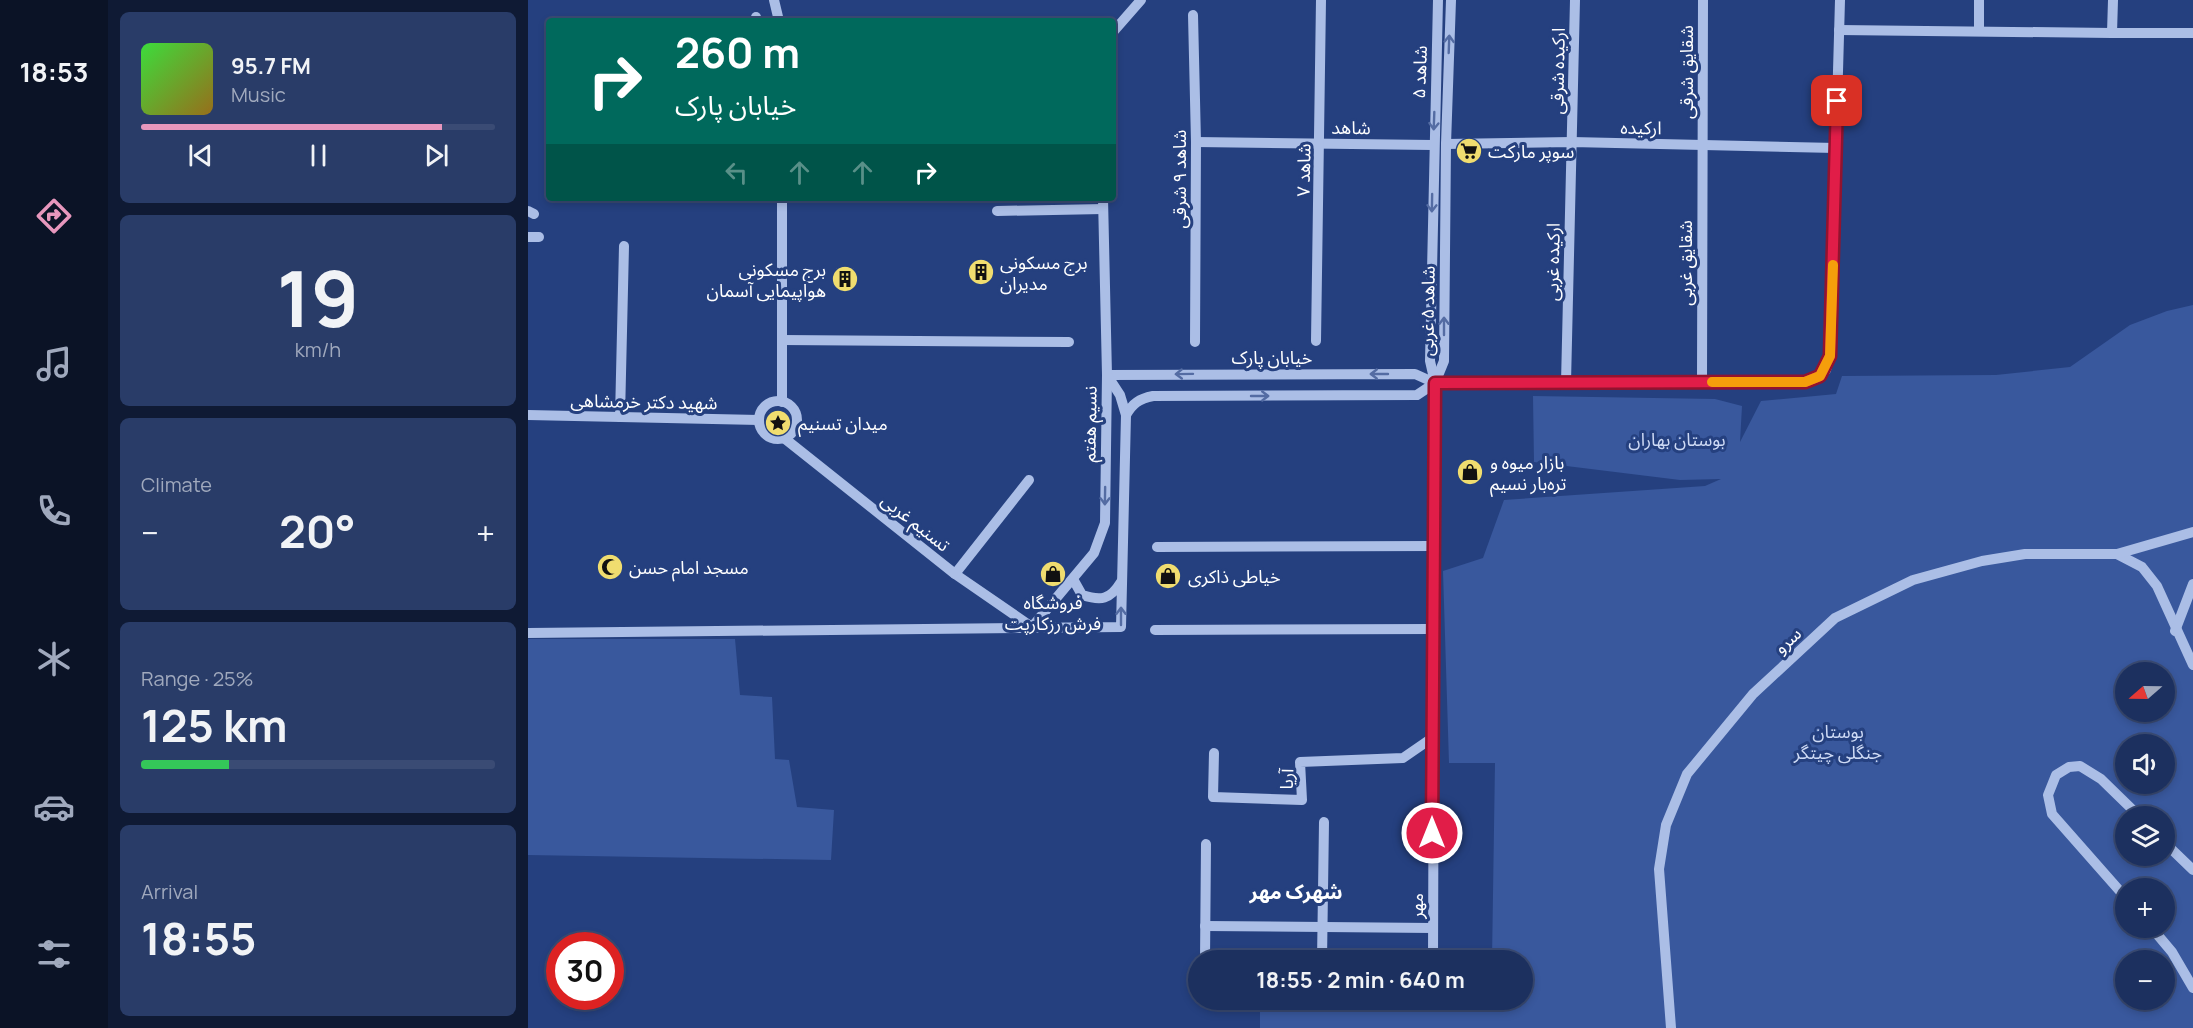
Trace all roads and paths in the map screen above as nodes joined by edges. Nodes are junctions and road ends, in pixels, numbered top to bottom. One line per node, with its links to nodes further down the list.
1 (774, 0): 12 (street)
2 (1141, 0): 13 (street)
3 (1321, 0): 20 (street, شاهد ۷)
4 (1438, 0): 23 (street, شاهد ۵, one-way to 23)
5 (1451, 0): 21 (street, شاهد ۵, one-way to 5)
6 (1575, 0): 19 (street, ارکیده شرقی)
7 (1703, 0): 22 (street, شقایق شرقی)
8 (1840, 0): 14 (street)
9 (1979, 0): 15 (street)
10 (2113, 0): 16 (street)
11 (1193, 15): 18 (street, شاهد ۹ شرقی)
12 (778, 18)
13 (1116, 29)
14 (1839, 30): 15 (street); 24 (street)
15 (1979, 31): 16 (street)
16 (2112, 33): 17 (street)
17 (2193, 33)
18 (1196, 142): 20 (street, شاهد); 31 (street, شاهد ۹ شرقی)
19 (1572, 142): 21 (street, ارکیده); 22 (street, ارکیده); 36 (street, ارکیده غربی)
20 (1320, 143): 23 (street, شاهد); 32 (street, شاهد ۷)
21 (1446, 144): 35 (street, شاهد ۵ غربی, one-way to 21)
22 (1702, 144): 24 (street, ارکیده); 34 (street, شقایق غربی)
23 (1433, 145): 35 (street, شاهد ۵ غربی, one-way to 35)
24 (1836, 148): 34 (street, خیابان پارک)
25 (782, 201): 29 (street)
26 (1103, 204): 27 (street); 33 (street, نسیم هفتم)
27 (997, 211)
28 (624, 246): 40 (street)
29 (782, 340): 30 (street); 37 (street)
30 (1069, 342)
31 (1195, 342)
32 (1316, 342)
33 (1107, 375): 35 (street, خیابان پارک, one-way to 33); 39 (street); 49 (street, نسیم هفتم, one-way to 49)
34 (1702, 382): 36 (street, خیابان پارک)
35 (1435, 383): 36 (street, خیابان پارک); 39 (street, خیابان پارک, one-way to 35); 45 (street, مهر)
36 (1566, 383)
37 (782, 402): 41 (street); 42 (street)
38 (528, 415): 40 (street, شهید دکتر خرمشاهی)
39 (1126, 415): 50 (street)
40 (620, 417): 41 (street, شهید دکتر خرمشاهی)
41 (759, 420): 42 (street)
42 (784, 438): 48 (street, تسنیم غربی)
43 (1029, 480): 48 (street)
44 (2193, 532): 47 (street, سرو)
45 (1434, 546): 46 (street); 53 (street, مهر)
46 (1157, 547)
47 (2117, 554): 55 (street); 74 (street, سرو)
48 (955, 574): 52 (street, تسنیم غربی)
49 (1073, 579): 50 (street); 52 (street, نسیم هفتم)
50 (1121, 582): 52 (street, one-way to 50)
51 (2193, 584): 55 (street)
52 (1032, 627): 56 (street)
53 (1432, 629): 54 (street); 58 (street, مهر)
54 (1155, 630)
55 (2175, 630): 57 (street)
56 (528, 633)
57 (2193, 665)
58 (1432, 738): 59 (street, آریا); 68 (street, مهر)
59 (1214, 753)
60 (2129, 806): 65 (street)
61 (1324, 822): 67 (street)
62 (1206, 844): 66 (street)
63 (2175, 853): 64 (street)
64 (2193, 870)
65 (2115, 886)
66 (1205, 926): 67 (street); 70 (street)
67 (1323, 927): 68 (street); 71 (street)
68 (1433, 928): 72 (street, مهر)
69 (2160, 938): 73 (street)
70 (1205, 950)
71 (1322, 950)
72 (1433, 950)
73 (2193, 988)
74 (1671, 1028)

